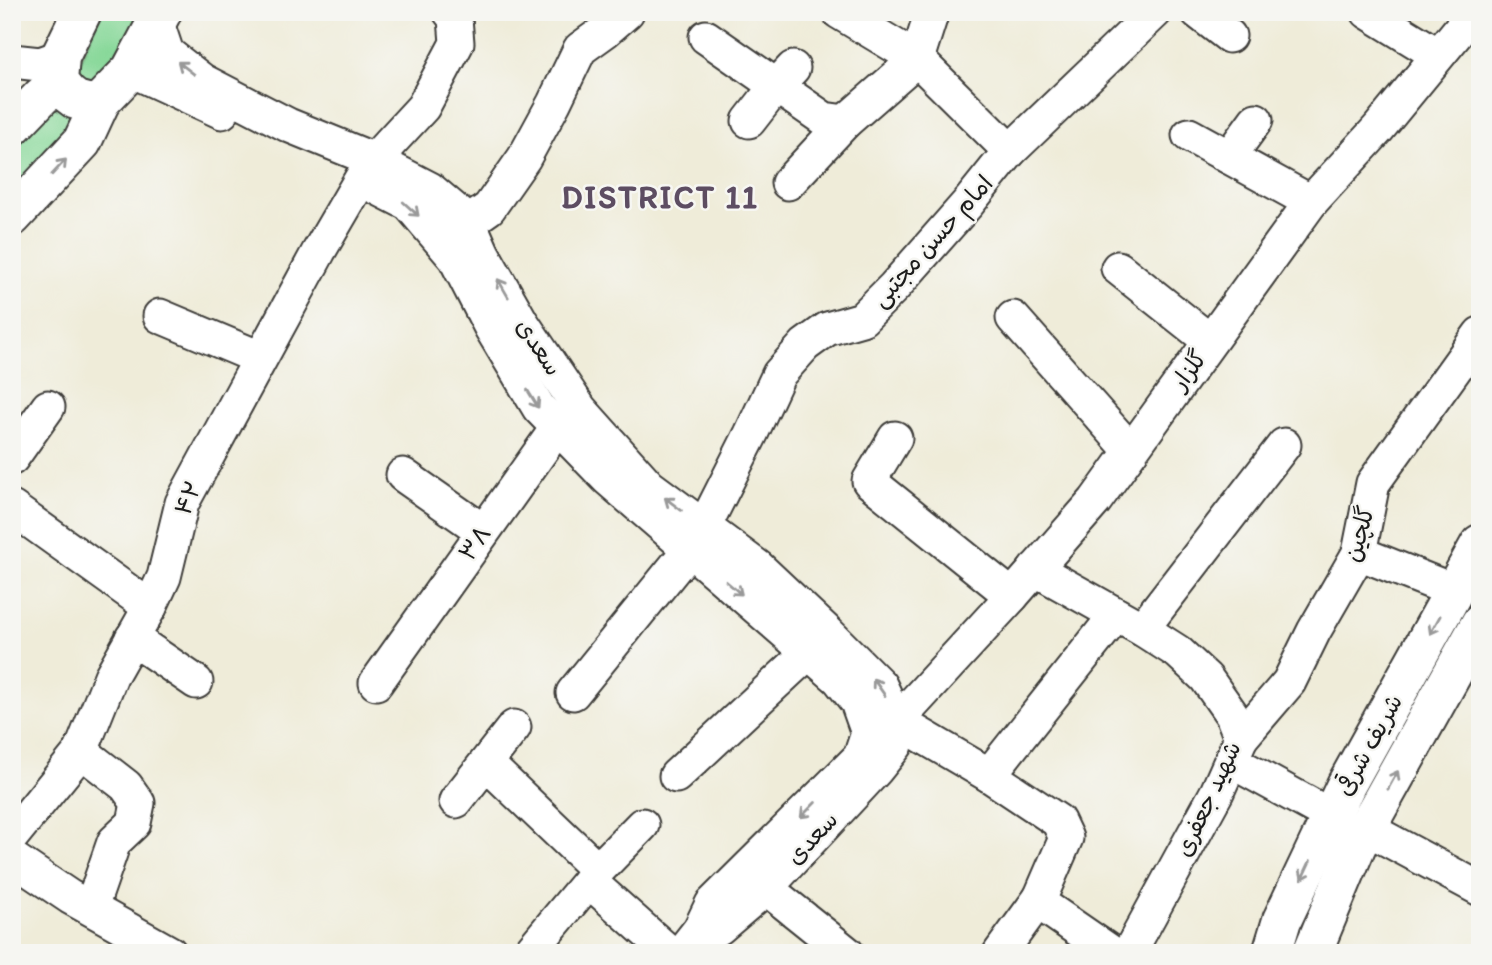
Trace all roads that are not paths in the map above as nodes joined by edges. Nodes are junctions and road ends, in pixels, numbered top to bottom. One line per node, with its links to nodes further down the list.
1 (82, 12): 16 (main road)
2 (450, 12): 27 (street, ۴۲)
3 (627, 12): 31 (street)
4 (839, 12): 14 (street)
5 (932, 12): 14 (street)
6 (1155, 12): 25 (street, امام حسن مجتبی)
7 (1198, 12): 11 (street)
8 (1368, 12): 13 (street)
9 (1474, 12): 13 (street, گلزار)
10 (160, 18): 17 (main road); 27 (street, سعدی, one-way to 10)
11 (1229, 36)
12 (706, 37): 18 (street)
13 (1438, 55): 29 (street, گلزار)
14 (917, 59): 22 (street); 25 (street)
15 (12, 61): 16 (street)
16 (59, 70): 19 (main road); 23 (main road)
17 (131, 70): 19 (main road); 27 (street, سعدی)
18 (785, 77): 21 (street); 22 (street)
19 (101, 101): 30 (main road, one-way to 19)
20 (1256, 120): 26 (street)
21 (749, 121)
22 (845, 122): 28 (street)
23 (12, 127)
24 (1189, 135): 26 (street)
25 (1010, 151): 48 (street, امام حسن مجتبی)
26 (1229, 157): 29 (street)
27 (368, 170): 31 (street, سعدی); 32 (street, سعدی, one-way to 32); 38 (street, ۴۲)
28 (788, 183)
29 (1311, 202): 37 (street, گلزار)
30 (12, 217)
31 (469, 222): 32 (street); 40 (street, سعدی, one-way to 31)
32 (441, 242): 40 (street, سعدی, one-way to 40)
33 (1118, 268): 37 (street)
34 (160, 316): 38 (street)
35 (1013, 318): 43 (street)
36 (1480, 334): 50 (street, گلچین)
37 (1210, 341): 43 (street, گلزار)
38 (260, 358): 54 (street, ۴۲)
39 (48, 407): 44 (street)
40 (569, 418): 47 (street, ۳۸); 48 (street, سعدی)
41 (895, 438): 53 (street)
42 (1284, 444): 55 (street)
43 (1131, 451): 51 (street, گلزار)
44 (12, 458)
45 (404, 475): 47 (street)
46 (12, 508): 54 (street)
47 (483, 531): 60 (street, ۳۸)
48 (696, 538): 58 (street, سعدی); 61 (street, امام حسن مجتبی)
49 (1480, 544): 52 (main road, شریف شرقی)
50 (1359, 553): 52 (street); 64 (street, گلچین)
51 (1035, 569): 53 (street, گلزار); 55 (street, شهید جعفری)
52 (1454, 591): 70 (main road, شریف شرقی, one-way to 70)
53 (1012, 596): 63 (street, گلزار)
54 (150, 607): 57 (street, ۴۲)
55 (1129, 622): 64 (street, شهید جعفری); 67 (street)
56 (1480, 624): 70 (main road, شریف شرقی, one-way to 56)
57 (132, 638): 59 (street); 65 (street, ۴۲)
58 (818, 642): 63 (street, سعدی); 68 (street)
59 (196, 682)
60 (376, 683)
61 (573, 693)
62 (514, 727): 66 (street)
63 (882, 727): 67 (street); 75 (street, سعدی); 79 (street, سعدی, one-way to 79)
64 (1236, 749): 70 (street); 86 (street, شهید جعفری)
65 (81, 751): 72 (street, ۴۲); 78 (street)
66 (487, 764): 69 (street); 74 (street)
67 (989, 775): 77 (street)
68 (676, 776)
69 (456, 802)
70 (1349, 822): 76 (street); 87 (main road, شریف شرقی, one-way to 87); 88 (main road, شریف شرقی)
71 (642, 825): 74 (street)
72 (12, 836)
73 (12, 858): 78 (street)
74 (593, 875): 81 (street); 82 (street)
75 (766, 888): 79 (street, سعدی); 83 (street)
76 (1480, 889)
77 (1041, 898): 84 (street); 85 (street)
78 (91, 908): 80 (street)
79 (690, 941)
80 (170, 953)
81 (529, 953)
82 (670, 953)
83 (847, 953)
84 (1000, 953)
85 (1112, 953)
86 (1129, 953)
87 (1272, 953)
88 (1312, 953)

